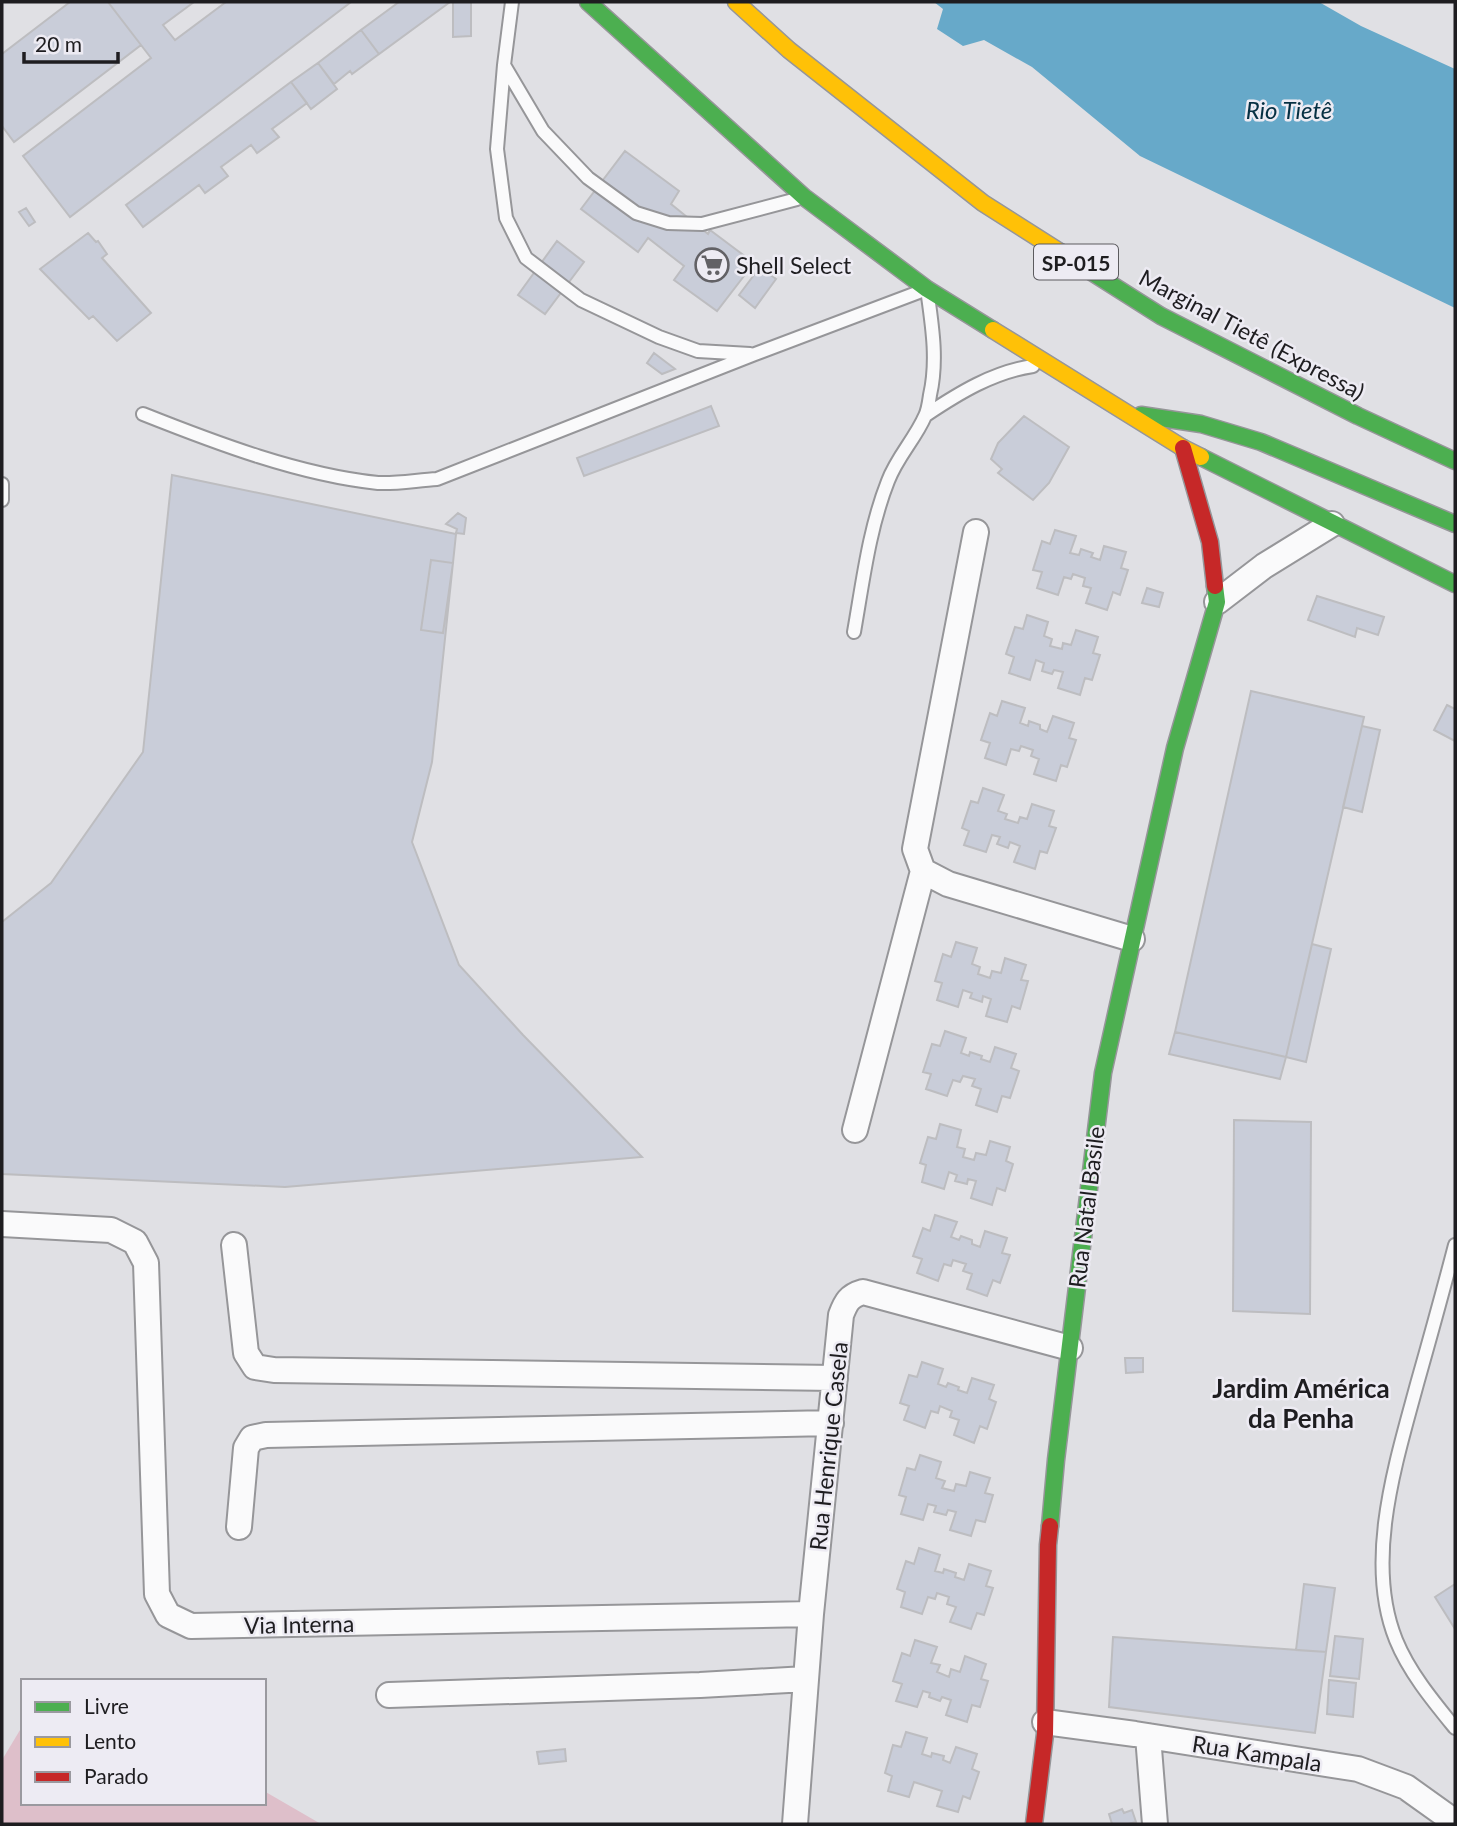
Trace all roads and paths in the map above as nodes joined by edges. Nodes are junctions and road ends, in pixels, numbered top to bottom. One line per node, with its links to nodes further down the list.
1 (512, 2): 4 (lane)
2 (588, 2): 5 (main road)
3 (736, 2): 13 (main road, Marginal Tietê (Expressa) / SP-015)
4 (504, 65): 5 (lane); 7 (lane)
5 (804, 197): 6 (main road)
6 (927, 289): 7 (lane); 8 (main road); 11 (lane)
7 (755, 354): 10 (lane)
8 (1048, 364): 9 (main road); 11 (lane)
9 (1129, 413): 12 (main road); 17 (main road)
10 (143, 414)
11 (926, 415): 21 (lane)
12 (1183, 448): 16 (main road); 20 (main road, Rua Natal Basile)
13 (1455, 461)
14 (2, 484): 15 (lane)
15 (2, 499)
16 (1332, 524): 19 (main road); 20 (street)
17 (1455, 524)
18 (976, 533): 22 (street)
19 (1455, 584)
20 (1217, 602): 23 (main road, Rua Natal Basile)
21 (854, 632)
22 (923, 871): 23 (street); 24 (street)
23 (1132, 939): 28 (main road, Rua Natal Basile)
24 (855, 1130)
25 (2, 1224): 32 (street, Via Interna)
26 (234, 1245): 29 (street)
27 (1455, 1245): 36 (lane)
28 (1070, 1348): 29 (street, Rua Henrique Casela); 35 (main road, Rua Natal Basile)
29 (835, 1378): 30 (street, Rua Henrique Casela)
30 (831, 1423): 31 (street); 32 (street, Rua Henrique Casela)
31 (239, 1527)
32 (811, 1614): 33 (street, Rua Henrique Casela)
33 (806, 1679): 34 (street); 39 (street, Rua Henrique Casela)
34 (389, 1695)
35 (1045, 1722): 37 (street, Rua Kampala); 40 (main road, Rua Natal Basile)
36 (1455, 1728)
37 (1148, 1736): 38 (street, Rua Kampala); 41 (street)
38 (1455, 1822)
39 (796, 1824)
40 (1034, 1824)
41 (1156, 1824)

